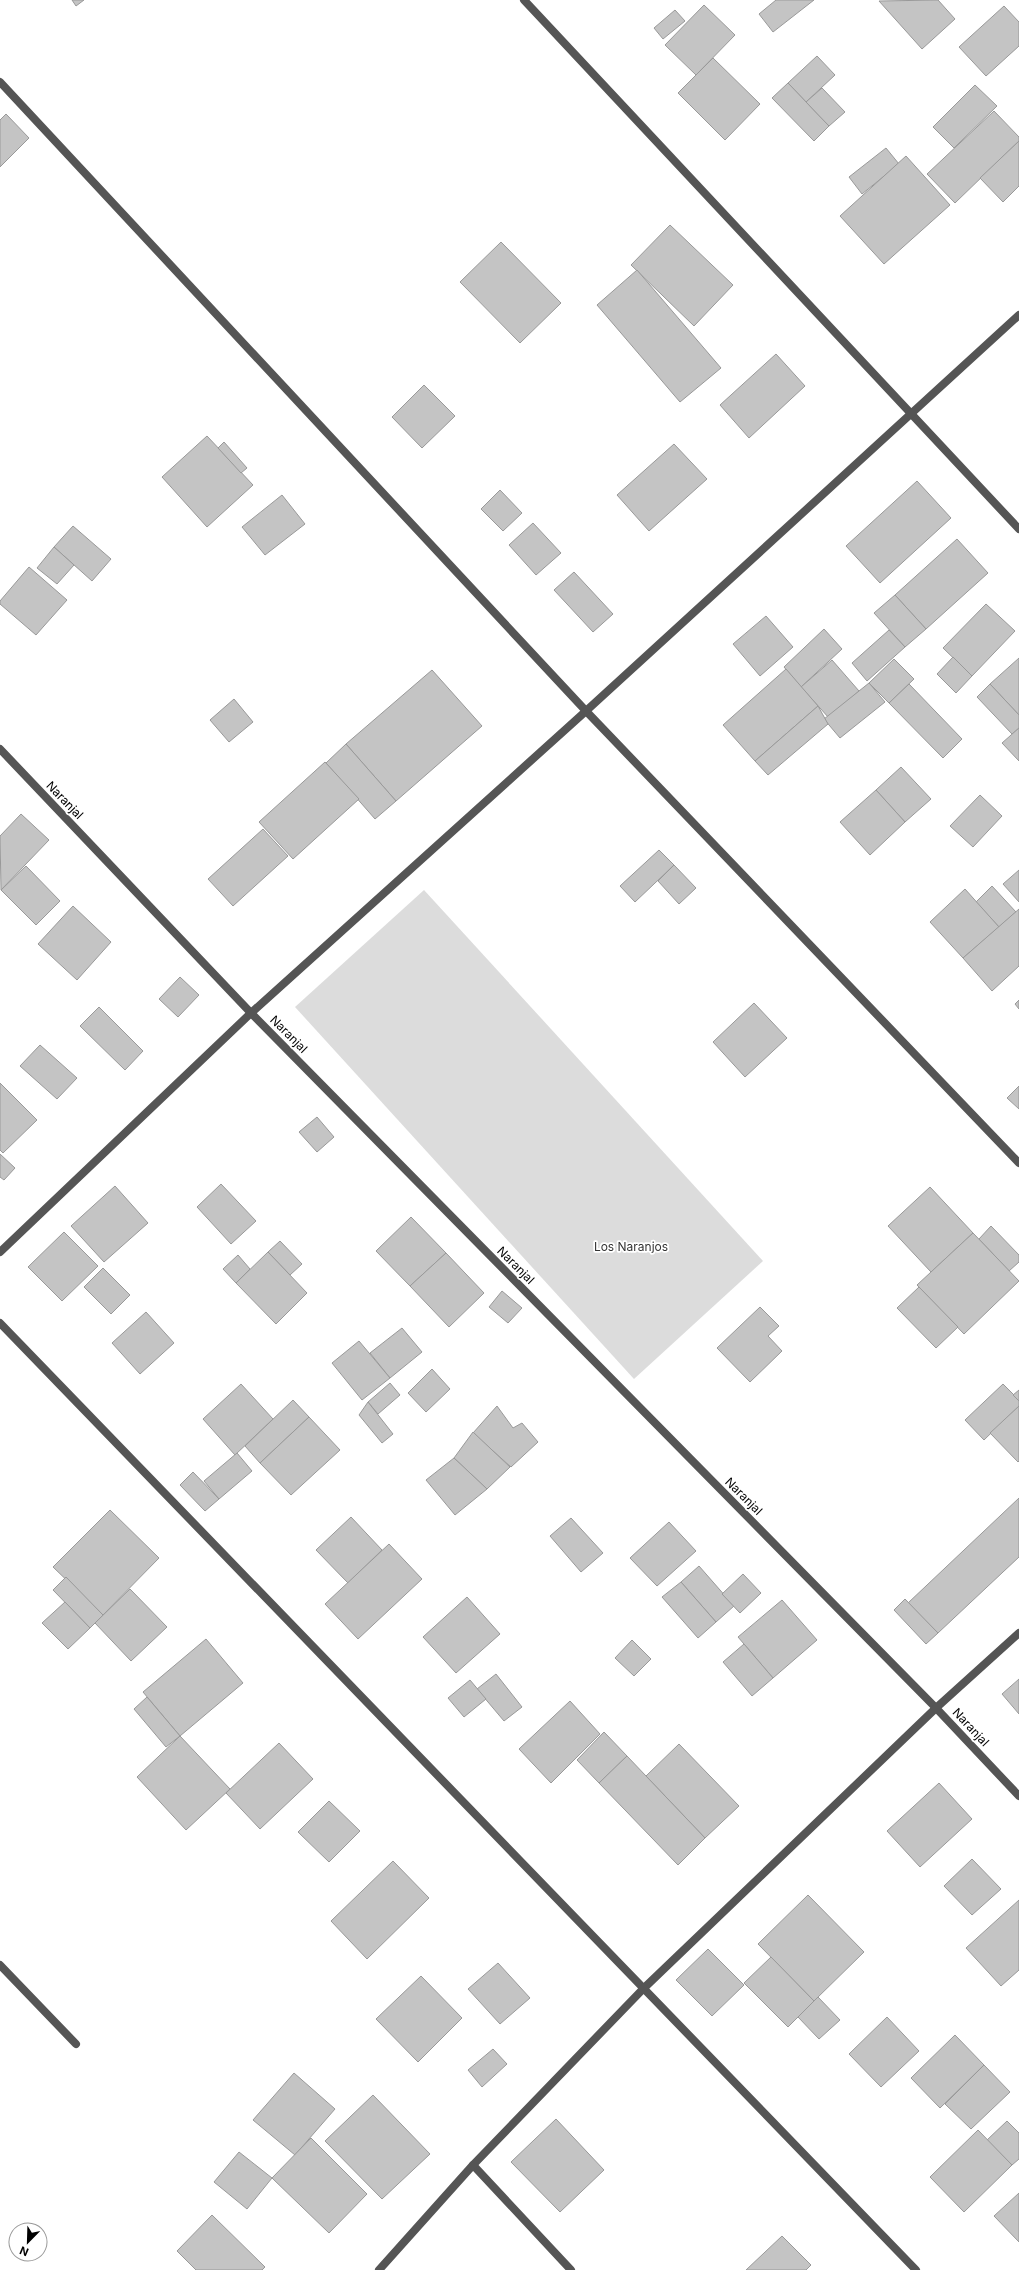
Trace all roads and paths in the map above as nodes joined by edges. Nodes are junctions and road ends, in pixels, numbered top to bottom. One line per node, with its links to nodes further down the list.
1 (524, 0): 4 (street)
2 (0, 82): 6 (street)
3 (1019, 315): 4 (street)
4 (912, 414): 5 (street); 6 (street)
5 (1019, 529)
6 (586, 711): 8 (street); 9 (street)
7 (0, 749): 8 (street, Naranjal)
8 (251, 1013): 10 (street); 13 (street, Naranjal)
9 (1019, 1163)
10 (0, 1252)
11 (0, 1323): 16 (street)
12 (1019, 1633): 13 (street)
13 (936, 1708): 14 (street, Naranjal); 16 (street)
14 (1019, 1796)
15 (0, 1965): 17 (street)
16 (643, 1989): 18 (street); 21 (street)
17 (76, 2044)
18 (473, 2165): 19 (street); 20 (street)
19 (379, 2270)
20 (571, 2270)
21 (916, 2270)

